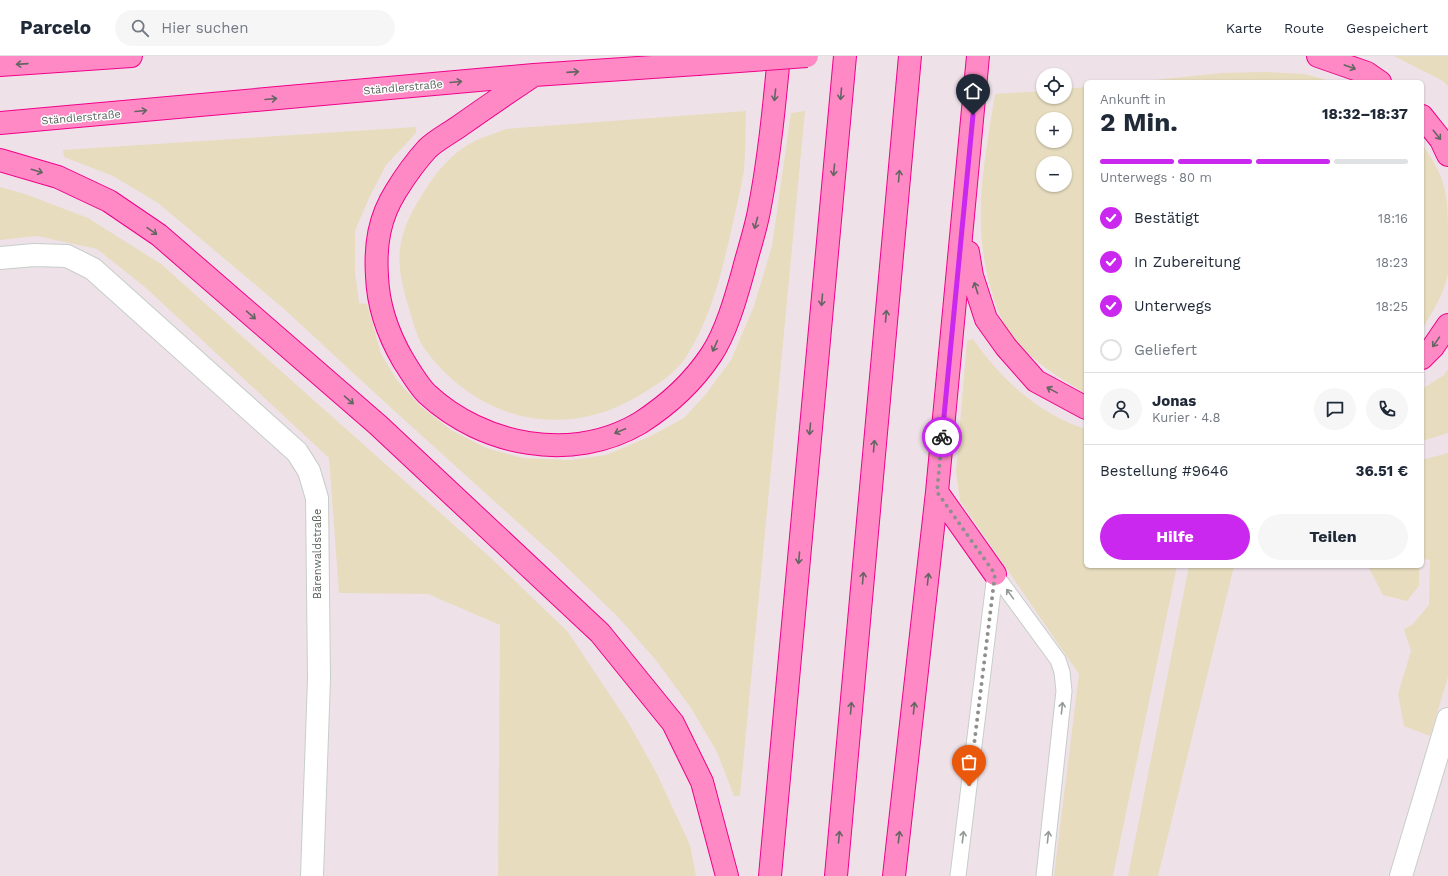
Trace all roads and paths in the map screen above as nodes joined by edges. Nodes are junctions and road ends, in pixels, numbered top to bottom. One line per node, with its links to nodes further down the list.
1 (131, 56): 8 (highway, one-way to 8)
2 (779, 56): 9 (highway, one-way to 9)
3 (807, 56): 9 (highway, Ständlerstraße, one-way to 3, bridge)
4 (845, 56): 25 (highway, one-way to 25)
5 (910, 56): 26 (highway, one-way to 5)
6 (978, 56): 15 (highway)
7 (1318, 56): 10 (highway, one-way to 10)
8 (0, 65)
9 (534, 75): 12 (highway, Ständlerstraße, one-way to 9)
10 (1377, 80)
11 (1424, 119): 13 (highway, one-way to 13)
12 (0, 124)
13 (1448, 155)
14 (0, 160): 24 (highway, one-way to 24)
15 (964, 218): 19 (highway, one-way to 15); 20 (highway)
16 (0, 258): 23 (street, Bärenwaldstraße)
17 (1448, 325): 18 (highway, one-way to 18)
18 (1424, 356)
19 (1084, 407)
20 (937, 492): 21 (highway); 27 (highway, one-way to 20)
21 (995, 574): 28 (lane, one-way to 21); 29 (lane, one-way to 21)
22 (1448, 719): 30 (street)
23 (312, 876)
24 (727, 876)
25 (770, 876)
26 (836, 876)
27 (894, 876)
28 (958, 876)
29 (1044, 876)
30 (1401, 876)

